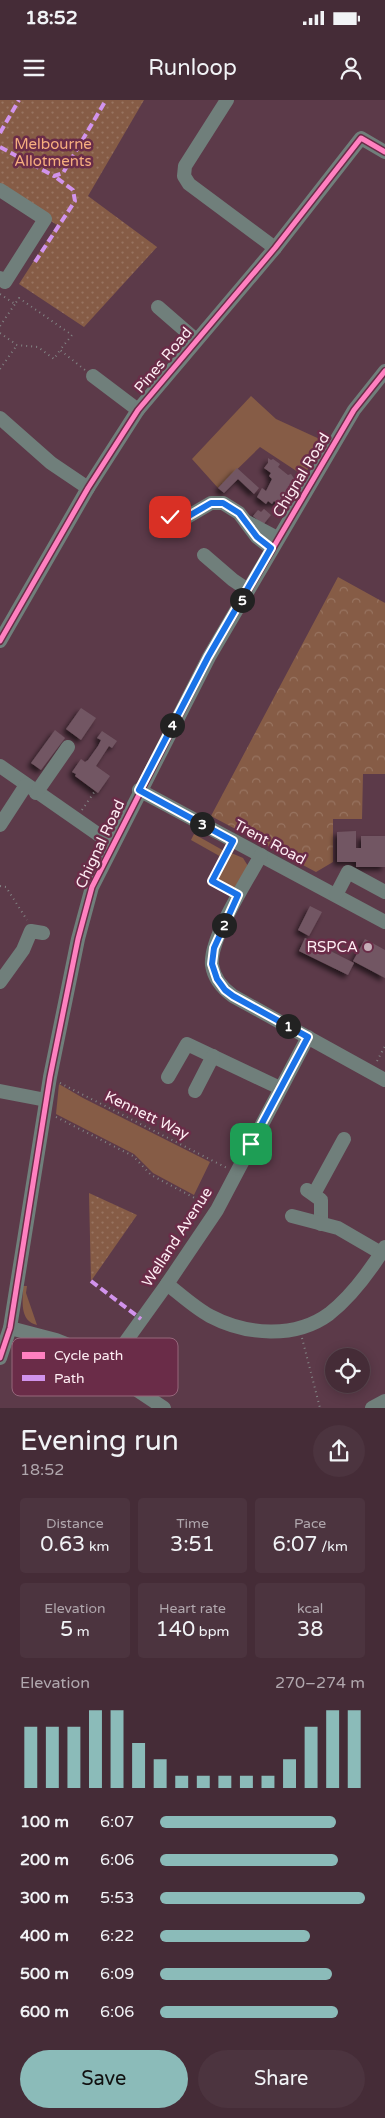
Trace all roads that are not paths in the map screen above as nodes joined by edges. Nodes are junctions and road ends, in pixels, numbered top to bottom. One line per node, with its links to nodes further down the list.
1 (227, 100): 4 (street)
2 (385, 152): 4 (street, Pines Road)
3 (0, 190): 5 (street)
4 (275, 248): 7 (street, Pines Road)
5 (0, 278)
6 (158, 307): 7 (street, Pines Road)
7 (196, 340): 10 (street, Pines Road)
8 (385, 371): 14 (street, Chignal Road)
9 (93, 376): 10 (street, Pines Road)
10 (138, 410): 12 (street, Pines Road)
11 (0, 418): 12 (street)
12 (88, 488): 17 (street, Pines Road)
13 (170, 517): 14 (street)
14 (274, 543): 16 (street, Chignal Road)
15 (204, 555): 16 (street)
16 (248, 590): 21 (street, Chignal Road)
17 (0, 641)
18 (68, 747): 20 (street)
19 (0, 766): 20 (street)
20 (31, 789): 22 (street); 23 (street)
21 (139, 790): 23 (street, Chignal Road); 24 (street, Trent Road)
22 (0, 825)
23 (112, 844): 37 (street, Chignal Road)
24 (261, 855): 26 (street, Trent Road); 30 (street)
25 (385, 892): 26 (street)
26 (336, 895): 27 (street, Trent Road)
27 (385, 922)
28 (39, 932): 29 (street)
29 (0, 982)
30 (308, 1037): 33 (street); 34 (street, Welland Avenue)
31 (213, 1056): 32 (street); 34 (street); 36 (street)
32 (168, 1077)
33 (385, 1080)
34 (280, 1088): 42 (street, Welland Avenue)
35 (0, 1091): 37 (street)
36 (195, 1091)
37 (45, 1106): 43 (street, Chignal Road)
38 (344, 1139): 40 (street)
39 (292, 1216): 40 (street)
40 (321, 1224): 41 (street)
41 (383, 1250): 42 (street)
42 (167, 1284): 45 (street, Welland Avenue)
43 (10, 1328): 44 (street); 46 (street, Chignal Road)
44 (48, 1338)
45 (128, 1338)
46 (0, 1358)
47 (145, 1396): 49 (street)
48 (385, 1401): 50 (street)
49 (164, 1408)
50 (372, 1408)

